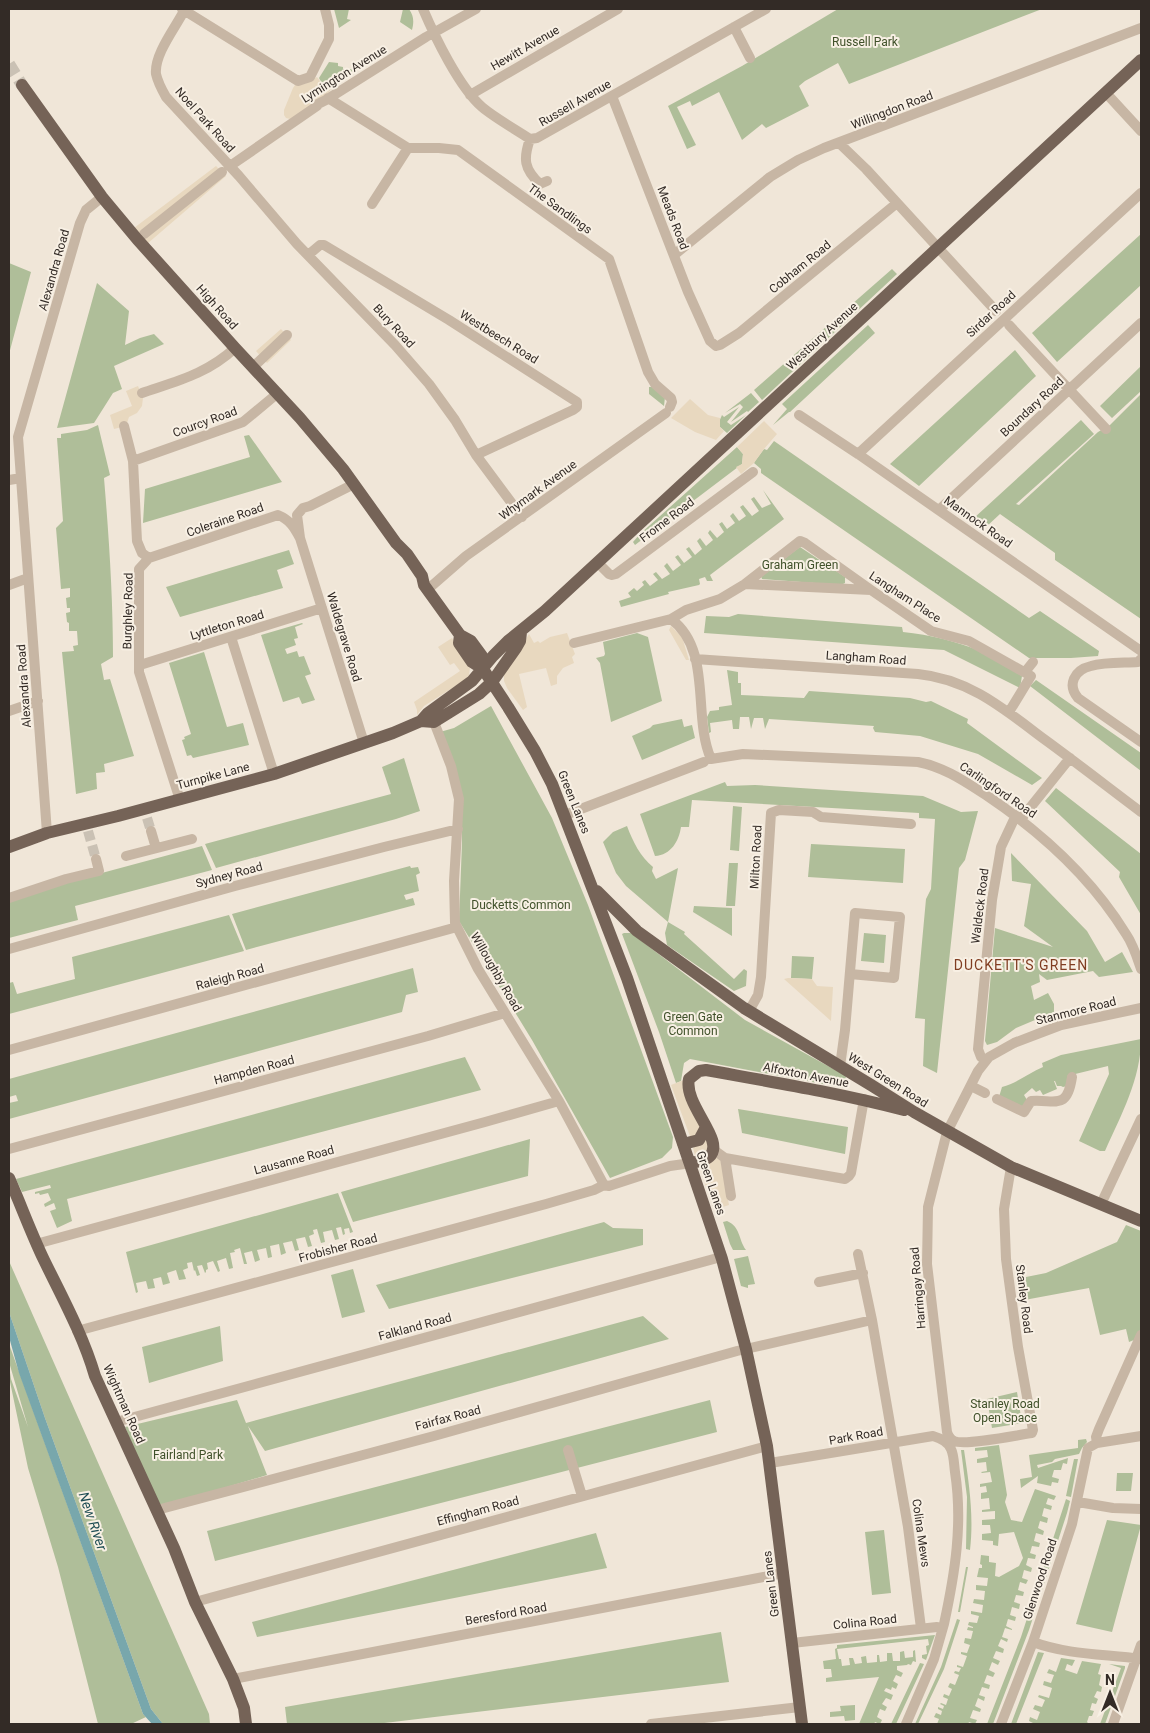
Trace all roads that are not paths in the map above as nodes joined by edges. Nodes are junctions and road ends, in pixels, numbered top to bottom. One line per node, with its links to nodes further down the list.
1 (184, 9): 2 (street); 21 (street, Noel Park Road)
2 (325, 9)
3 (423, 9): 9 (street, Russell Avenue)
4 (476, 9): 9 (street, Lymington Avenue)
5 (618, 9): 14 (street, Hewitt Avenue)
6 (766, 9): 7 (street, Russell Avenue)
7 (734, 28): 10 (street); 15 (street, Russell Avenue)
8 (1141, 28): 19 (street, Willingdon Road)
9 (433, 33): 14 (street, Russell Avenue); 16 (street, Lymington Avenue)
10 (750, 58)
11 (1141, 60): 13 (main road, Westbury Avenue)
12 (22, 86): 24 (main road, High Road)
13 (1106, 93): 17 (street); 28 (main road, Westbury Avenue)
14 (470, 95): 18 (street, Russell Avenue)
15 (612, 96): 18 (street, Russell Avenue); 30 (street, Meads Road)
16 (328, 98): 20 (street); 21 (street, Lymington Avenue)
17 (1141, 131)
18 (530, 139): 22 (street)
19 (839, 143): 25 (street); 30 (street, Willingdon Road)
20 (408, 148): 26 (street); 41 (street, The Sandlings)
21 (226, 169): 27 (street, Lymington Avenue); 29 (street, Bury Road)
22 (547, 181)
23 (1141, 192): 45 (street, Sirdar Road)
24 (102, 197): 36 (main road, High Road); 49 (street, Alexandra Road)
25 (897, 203): 28 (street); 35 (street, Cobham Road)
26 (372, 204)
27 (144, 234)
28 (938, 248): 31 (street); 56 (main road, Westbury Avenue)
29 (308, 255): 46 (street, Bury Road); 46 (street, Westbeech Road)
30 (674, 255): 35 (street, Meads Road)
31 (996, 311)
32 (1141, 323): 38 (street, Boundary Road)
33 (1009, 325): 38 (street)
34 (287, 335): 37 (street)
35 (716, 346)
36 (235, 348): 37 (main road, High Road); 39 (street)
37 (253, 367): 40 (main road, High Road)
38 (1069, 390): 44 (street); 52 (street, Boundary Road)
39 (142, 393)
40 (278, 393): 47 (street, Courcy Road); 51 (main road, High Road)
41 (668, 410): 53 (street, Whymark Avenue)
42 (799, 415): 45 (street, Mannock Road)
43 (124, 426): 47 (street)
44 (1106, 429)
45 (858, 454): 52 (street, Mannock Road)
46 (476, 455): 53 (street, Bury Road)
47 (133, 461): 55 (street)
48 (753, 472): 56 (street, Frome Road)
49 (21, 478): 50 (street); 57 (street, Alexandra Road)
50 (9, 480)
51 (354, 484): 54 (street); 60 (main road, High Road)
52 (939, 510): 67 (street, Mannock Road)
53 (522, 517): 60 (street, Whymark Avenue)
54 (300, 538): 55 (street, Coleraine Road); 62 (street, Waldegrave Road)
55 (150, 558): 71 (street, Burghley Road)
56 (598, 562): 64 (main road, Westbury Avenue)
57 (28, 578): 59 (street); 75 (street, Alexandra Road)
58 (744, 584): 61 (street); 61 (street, Langham Place); 63 (street)
59 (9, 585)
60 (426, 587): 72 (main road, High Road)
61 (871, 590): 73 (street, Langham Place)
62 (322, 608): 65 (street, Lyttleton Road); 80 (street, Waldegrave Road)
63 (671, 619): 66 (street); 68 (street)
64 (521, 632): 72 (main road, Westbury Avenue); 74 (main road, Westbury Avenue)
65 (231, 636): 71 (street, Lyttleton Road); 83 (street)
66 (574, 642)
67 (1141, 651)
68 (695, 659): 77 (street, Langham Road); 82 (street)
69 (1141, 659): 79 (street)
70 (1033, 662): 73 (street)
71 (140, 665): 84 (street, Burghley Road)
72 (483, 669): 74 (main road, High Road); 78 (main road, Turnpike Lane)
73 (1025, 672): 77 (street)
74 (492, 682): 78 (main road, Turnpike Lane); 86 (main road, Green Lanes)
75 (38, 701): 76 (street); 91 (street, Alexandra Road)
76 (9, 711)
77 (1008, 712): 81 (street, Langham Road)
78 (427, 721): 80 (main road, Turnpike Lane); 89 (street, Willoughby Road)
79 (1141, 742)
80 (364, 743): 83 (main road, Turnpike Lane)
81 (1070, 758): 85 (street, Langham Road); 87 (street, Waldeck Road)
82 (708, 760): 86 (street, Carlingford Road); 87 (street, Carlingford Road)
83 (274, 774): 84 (main road, Turnpike Lane)
84 (180, 800): 91 (main road, Turnpike Lane)
85 (1141, 812)
86 (565, 815): 97 (main road, Green Lanes)
87 (1018, 817): 103 (street, Carlingford Road); 109 (street, Waldeck Road)
88 (911, 824): 106 (street, Milton Road)
89 (458, 829): 99 (street, Willoughby Road); 102 (street, Sydney Road)
90 (151, 831): 94 (street)
91 (47, 833): 93 (main road, Turnpike Lane)
92 (192, 839): 94 (street)
93 (9, 847)
94 (156, 848): 95 (street)
95 (126, 856)
96 (96, 859): 98 (street)
97 (588, 876): 100 (main road, Green Lanes); 101 (main road, West Green Road)
98 (9, 898)
99 (457, 927): 107 (street, Willoughby Road); 108 (street, Raleigh Road)
100 (610, 931): 101 (main road); 122 (main road, Green Lanes)
101 (637, 931): 106 (main road, West Green Road)
102 (9, 949)
103 (1141, 969)
104 (850, 974): 104 (street); 110 (street)
105 (1141, 1008): 109 (street, Stanmore Road)
106 (749, 1011): 110 (main road, West Green Road)
107 (505, 1014): 117 (street, Willoughby Road); 123 (street, Hampden Road)
108 (9, 1050)
109 (985, 1060): 113 (street)
110 (840, 1066): 112 (main road, West Green Road)
111 (1072, 1077): 116 (street)
112 (871, 1084): 115 (main road); 118 (main road, West Green Road)
113 (971, 1086): 114 (street); 121 (street)
114 (985, 1093)
115 (864, 1100): 118 (main road, Alfoxton Avenue); 120 (main road, Alfoxton Avenue); 125 (street)
116 (997, 1100)
117 (559, 1101): 130 (street, Willoughby Road); 134 (street, Lausanne Road)
118 (914, 1112): 121 (main road, West Green Road)
119 (1141, 1119): 132 (street)
120 (706, 1127): 122 (main road); 124 (main road)
121 (946, 1132): 128 (main road, West Green Road); 146 (street, Harringay Road)
122 (683, 1144): 126 (main road, Green Lanes); 127 (street)
123 (9, 1149)
124 (714, 1150): 125 (street); 126 (main road)
125 (725, 1158): 131 (street)
126 (691, 1163): 127 (street, Frobisher Road); 136 (main road, Green Lanes)
127 (670, 1166): 130 (street, Frobisher Road)
128 (1011, 1167): 132 (main road, West Green Road); 144 (street, Stanley Road)
129 (9, 1178): 134 (main road, Wightman Road)
130 (604, 1185): 140 (street, Frobisher Road)
131 (731, 1196)
132 (1101, 1204): 133 (main road, West Green Road)
133 (1141, 1221)
134 (36, 1244): 140 (main road, Wightman Road)
135 (858, 1254): 137 (street, Colina Mews)
136 (721, 1256): 142 (main road, Green Lanes); 143 (street, Falkland Road)
137 (863, 1274): 138 (street); 139 (street, Colina Mews)
138 (819, 1282)
139 (872, 1320): 142 (street, Fairfax Road); 147 (street, Colina Mews)
140 (77, 1331): 143 (main road, Wightman Road)
141 (1141, 1335): 148 (street, Glenwood Road)
142 (746, 1349): 149 (main road, Green Lanes); 155 (street, Fairfax Road)
143 (116, 1422): 155 (main road, Wightman Road)
144 (1032, 1433): 146 (street, Park Road)
145 (1141, 1436): 148 (street)
146 (949, 1439): 147 (street, Park Road); 159 (street, Harringay Road)
147 (893, 1442): 151 (street, Park Road); 158 (street, Colina Mews)
148 (1097, 1443): 153 (street, Glenwood Road)
149 (767, 1446): 151 (main road, Green Lanes); 152 (street, Effingham Road)
150 (568, 1450): 152 (street)
151 (770, 1463): 156 (main road, Green Lanes)
152 (582, 1496): 157 (street, Effingham Road)
153 (1078, 1502): 154 (street); 160 (street, Glenwood Road)
154 (1141, 1509)
155 (157, 1510): 157 (main road, Wightman Road)
156 (784, 1574): 161 (main road, Green Lanes); 164 (street, Beresford Road)
157 (195, 1602): 164 (main road, Wightman Road)
158 (921, 1628): 159 (street, Colina Road); 161 (street, Colina Road)
159 (942, 1628): 169 (street, Harringay Road)
160 (1033, 1642): 163 (street); 170 (street, Glenwood Road)
161 (792, 1643): 165 (main road, Green Lanes)
162 (1141, 1645): 163 (street)
163 (1139, 1658): 171 (street)
164 (233, 1679): 166 (main road, Wightman Road)
165 (800, 1707): 167 (street); 168 (main road, Green Lanes)
166 (246, 1724)
167 (651, 1724)
168 (802, 1724)
169 (906, 1724)
170 (1001, 1724)
171 (1113, 1724)

